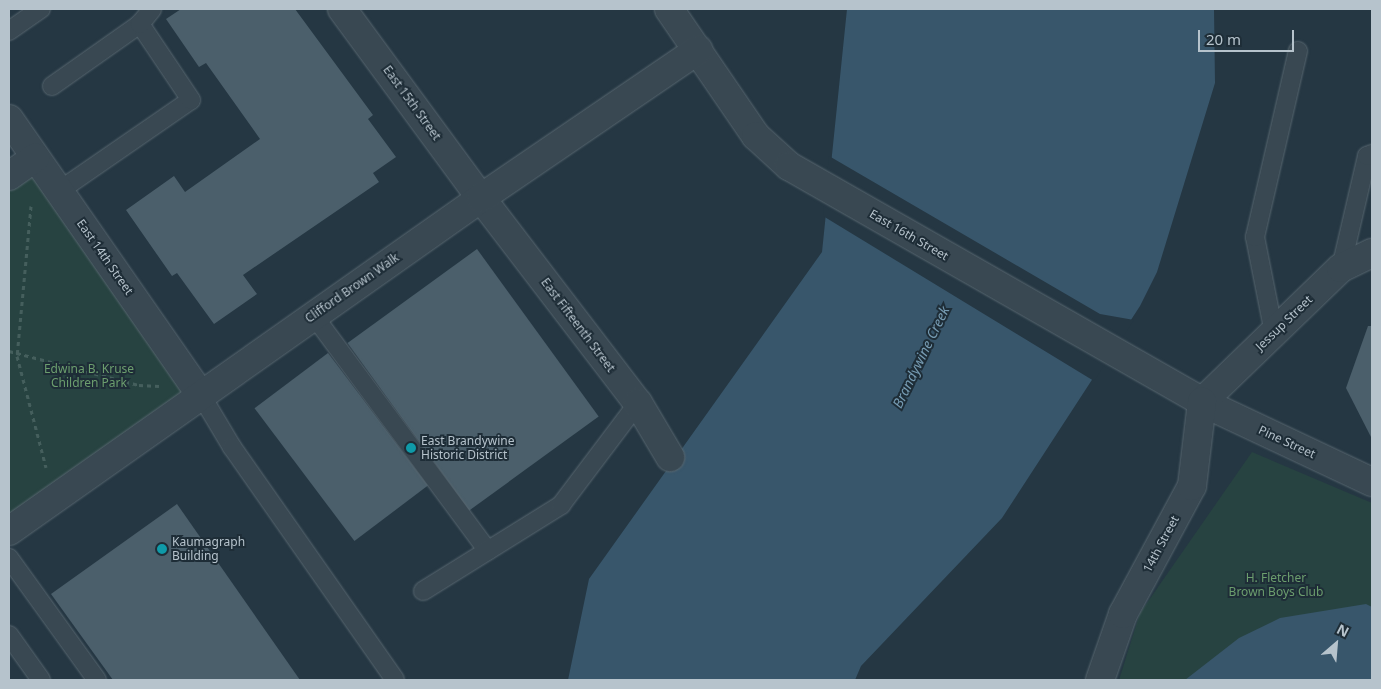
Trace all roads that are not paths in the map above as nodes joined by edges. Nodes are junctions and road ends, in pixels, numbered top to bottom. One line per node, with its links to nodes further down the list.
1 (41, 9): 6 (lane)
2 (152, 9): 5 (lane)
3 (342, 9): 15 (street, East 15th Street)
4 (669, 9): 7 (street, East 16th Street)
5 (140, 24): 9 (lane); 14 (lane)
6 (9, 31)
7 (698, 50): 15 (street, Clifford Brown Walk); 21 (street, East 16th Street)
8 (1298, 51): 19 (lane)
9 (52, 86)
10 (9, 119): 12 (street, East 14th Street)
11 (1372, 154): 17 (lane)
12 (35, 158): 13 (street); 14 (street, East 14th Street)
13 (9, 176)
14 (59, 191): 20 (street, East 14th Street)
15 (481, 198): 18 (street, Clifford Brown Walk); 22 (street, East Fifteenth Street)
16 (1372, 253): 17 (street, Jessup Street)
17 (1341, 268): 19 (street, Jessup Street)
18 (314, 316): 20 (street, Clifford Brown Walk); 26 (lane)
19 (1274, 333): 21 (street, Jessup Street)
20 (201, 395): 25 (street, Clifford Brown Walk); 32 (lane)
21 (1202, 402): 24 (street, Pine Street); 33 (street, 14th Street)
22 (638, 403): 23 (street, East Fifteenth Street); 26 (lane)
23 (670, 457)
24 (1372, 482)
25 (9, 531)
26 (488, 551): 28 (lane)
27 (9, 558): 31 (lane)
28 (423, 591)
29 (9, 635): 30 (lane)
30 (41, 680)
31 (97, 680)
32 (395, 680)
33 (1100, 680)

